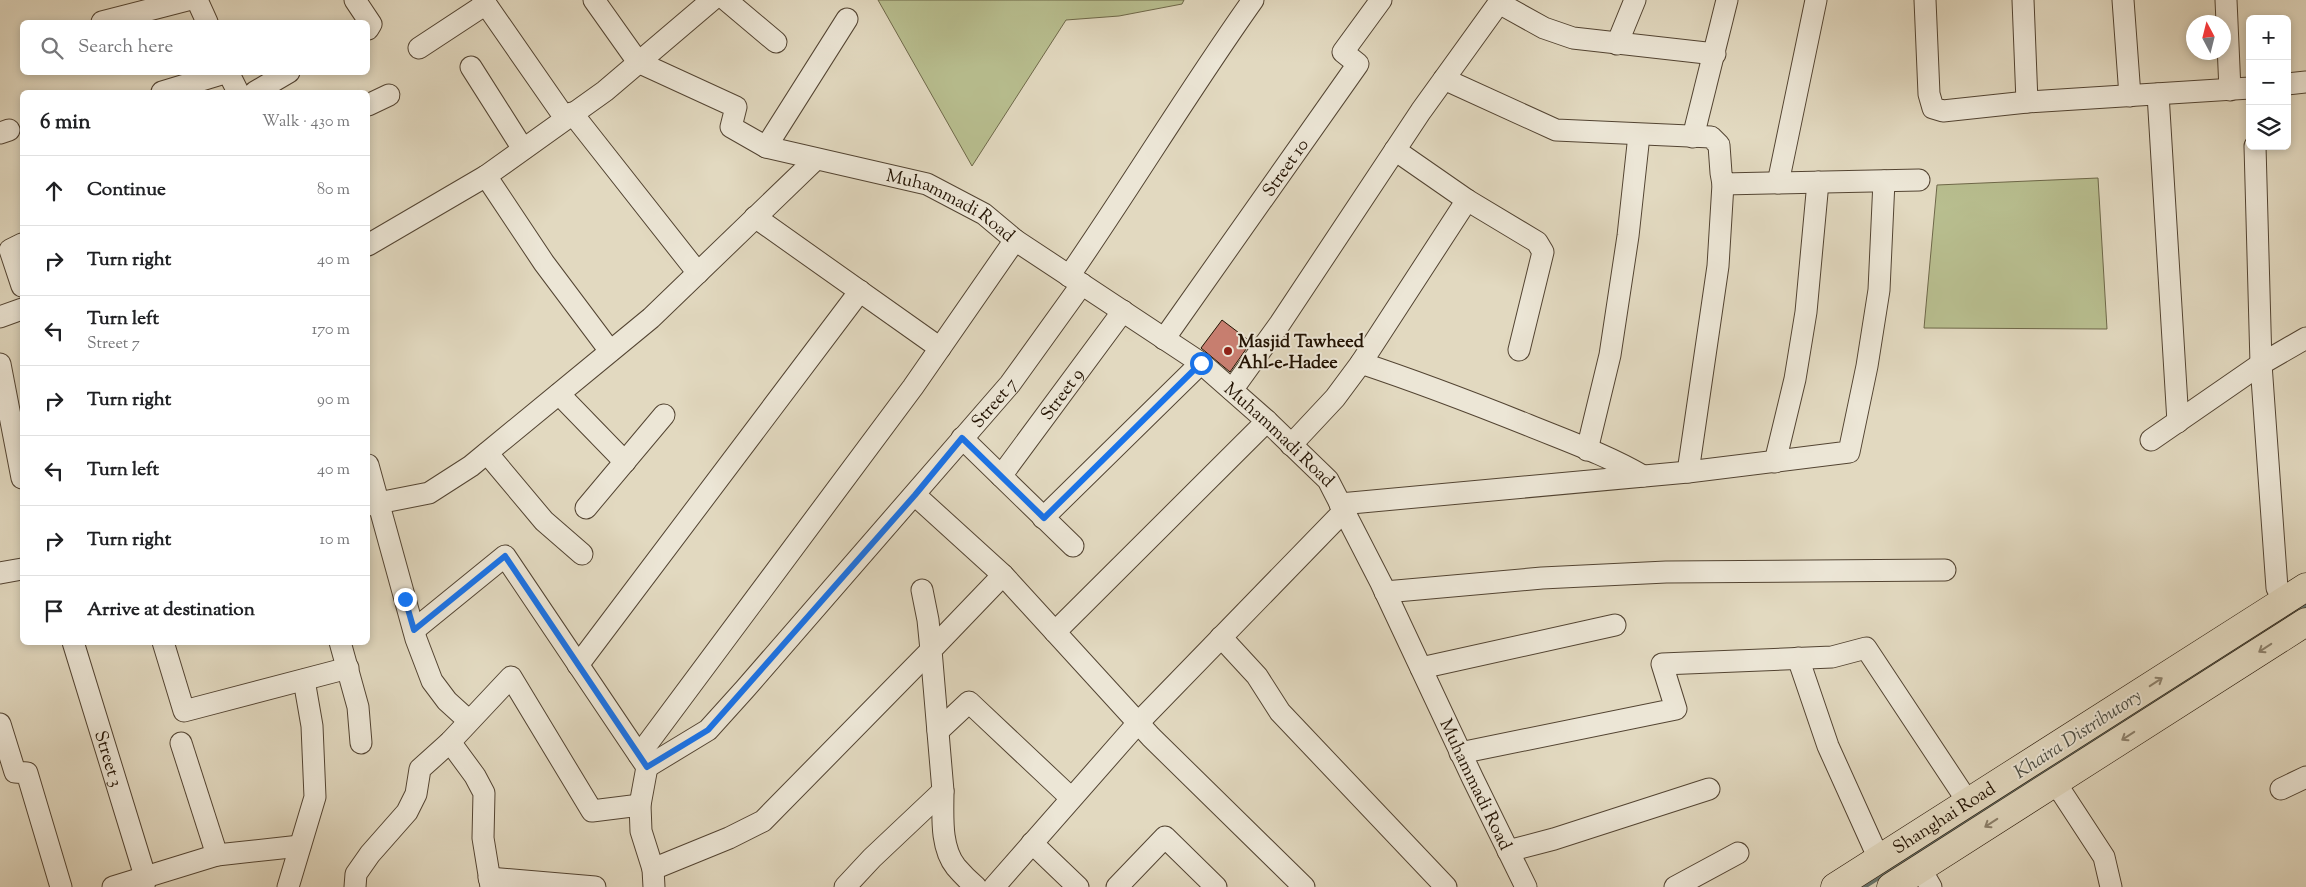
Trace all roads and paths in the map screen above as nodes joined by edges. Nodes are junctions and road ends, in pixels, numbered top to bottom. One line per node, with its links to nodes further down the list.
1 (187, 0): 19 (street)
2 (197, 0): 20 (street)
3 (355, 0): 21 (street)
4 (594, 0): 26 (street)
5 (712, 0): 26 (street)
6 (726, 0): 22 (street)
7 (1253, 0): 64 (street, Street 7)
8 (1381, 0): 70 (street, Street 10)
9 (1635, 0): 23 (street)
10 (1727, 0): 25 (street)
11 (1816, 0): 55 (street)
12 (1925, 0): 41 (street)
13 (2023, 0): 41 (street)
14 (2123, 0): 40 (street)
15 (2226, 0): 34 (street)
16 (1500, 1): 23 (street); 31 (street)
17 (484, 2): 24 (street); 43 (street)
18 (847, 19): 46 (street)
19 (110, 20)
20 (206, 20)
21 (368, 20)
22 (776, 42)
23 (1617, 44): 25 (street)
24 (419, 48)
25 (1715, 54): 45 (street)
26 (638, 62): 43 (street); 46 (street, Muhammadi Road)
27 (471, 67): 47 (street)
28 (218, 75): 35 (street)
29 (230, 75): 36 (street)
30 (285, 75): 37 (street)
31 (1444, 79): 44 (street); 48 (street)
32 (2306, 82): 33 (street)
33 (2291, 84)
34 (2240, 89): 38 (street)
35 (169, 90)
36 (237, 90)
37 (258, 90)
38 (2158, 94): 40 (street); 82 (street)
39 (389, 96): 42 (street)
40 (2130, 96): 41 (street)
41 (2027, 102)
42 (370, 104)
43 (568, 116): 47 (street); 62 (street)
44 (1639, 135): 45 (street); 86 (street)
45 (1693, 137): 56 (street)
46 (766, 147): 50 (street, Muhammadi Road)
47 (523, 149): 51 (street)
48 (1395, 150): 57 (street); 78 (street)
49 (2255, 150): 77 (street)
50 (815, 160): 58 (street); 59 (street, Muhammadi Road)
51 (486, 176): 60 (street); 73 (street)
52 (1919, 180): 53 (street)
53 (1884, 181): 54 (street); 89 (street)
54 (1818, 182): 55 (street); 89 (street)
55 (1778, 183): 56 (street)
56 (1724, 184): 91 (street)
57 (1467, 200): 72 (street); 75 (street)
58 (755, 217): 62 (street); 65 (street)
59 (1015, 240): 64 (street, Muhammadi Road); 71 (street)
60 (370, 244)
61 (20, 245): 63 (street)
62 (698, 273): 73 (street)
63 (20, 280)
64 (1076, 280): 67 (street, Muhammadi Road); 83 (street, Street 7)
65 (860, 291): 71 (street); 119 (street)
66 (20, 310): 68 (street)
67 (1123, 311): 70 (street, Muhammadi Road); 92 (street, Street 9)
68 (0, 317)
69 (2306, 338): 77 (street)
70 (1164, 339): 74 (street, Muhammadi Road)
71 (940, 348): 131 (street)
72 (1519, 350)
73 (610, 352): 79 (street)
74 (1201, 363): 78 (street, Muhammadi Road); 99 (street)
75 (1361, 363): 85 (street); 86 (street)
76 (0, 364): 90 (street)
77 (2261, 364): 82 (street); 108 (street)
78 (1232, 390): 81 (street, Muhammadi Road)
79 (558, 394): 87 (street); 88 (street)
80 (664, 415): 88 (street)
81 (1267, 422): 85 (street, Muhammadi Road); 112 (street)
82 (2178, 422): 84 (street)
83 (962, 438): 92 (street); 95 (street, Street 7)
84 (2151, 440)
85 (1291, 445): 97 (street, Muhammadi Road)
86 (1588, 450): 93 (street)
87 (487, 453): 96 (street); 101 (street)
88 (625, 462): 98 (street)
89 (1775, 462): 91 (street)
90 (20, 468)
91 (1688, 472): 93 (street)
92 (1001, 476): 99 (street)
93 (1643, 476): 97 (street)
94 (370, 481): 96 (street)
95 (915, 495): 105 (street); 131 (street, Street 7)
96 (373, 504): 111 (street)
97 (1342, 507): 107 (street, Muhammadi Road); 113 (street)
98 (586, 508)
99 (1044, 518): 100 (street)
100 (1072, 546)
101 (582, 554)
102 (20, 569): 104 (street)
103 (1945, 570): 107 (street)
104 (0, 573)
105 (1003, 575): 112 (street); 117 (street)
106 (922, 590): 117 (street)
107 (1386, 592): 121 (street, Muhammadi Road)
108 (2295, 593): 138 (main road, Shanghai Road, one-way to 108)
109 (2306, 622): 133 (main road, Shanghai Road, one-way to 133)
110 (1615, 625): 121 (street)
111 (414, 630): 119 (street); 123 (street)
112 (1055, 632): 124 (street)
113 (1221, 637): 124 (street); 162 (street)
114 (74, 645): 148 (street, Street 3)
115 (164, 645): 122 (street)
116 (341, 645): 120 (street)
117 (931, 650): 126 (street); 146 (street)
118 (1798, 658): 130 (street); 138 (street); 145 (street)
119 (578, 665): 131 (street)
120 (348, 668): 122 (street); 129 (street)
121 (1421, 668): 130 (street, Muhammadi Road)
122 (304, 680): 141 (street)
123 (469, 721): 127 (street); 139 (street)
124 (1138, 723): 137 (street); 161 (street)
125 (0, 724): 150 (street)
126 (938, 731): 136 (street); 137 (street)
127 (450, 742): 149 (street); 153 (street)
128 (181, 743): 144 (street)
129 (361, 743)
130 (1460, 753): 142 (street, Muhammadi Road)
131 (643, 761): 139 (street)
132 (2306, 777): 135 (street)
133 (2055, 782): 147 (main road, Shanghai Road, one-way to 147); 167 (street)
134 (1709, 789): 142 (street)
135 (2281, 789)
136 (943, 791): 155 (street); 156 (street)
137 (1071, 798): 140 (street)
138 (1968, 802): 145 (main road, Shanghai Road)
139 (640, 806): 146 (street)
140 (1032, 843): 157 (street); 158 (street)
141 (300, 846): 144 (street); 152 (street)
142 (1508, 851): 163 (street, Muhammadi Road)
143 (1738, 852): 164 (street)
144 (217, 855): 148 (street)
145 (1879, 859): 165 (main road, Shanghai Road)
146 (654, 878)
147 (1926, 878): 166 (main road, Shanghai Road)
148 (144, 881): 151 (street)
149 (490, 883): 154 (street)
150 (61, 887)
151 (113, 887)
152 (288, 887)
153 (355, 887)
154 (595, 887)
155 (845, 887)
156 (976, 887)
157 (994, 887)
158 (1078, 887)
159 (1117, 887): 160 (street)
160 (1216, 887)
161 (1304, 887)
162 (1446, 887)
163 (1526, 887)
164 (1675, 887)
165 (1835, 887)
166 (1891, 887)
167 (2112, 887)

